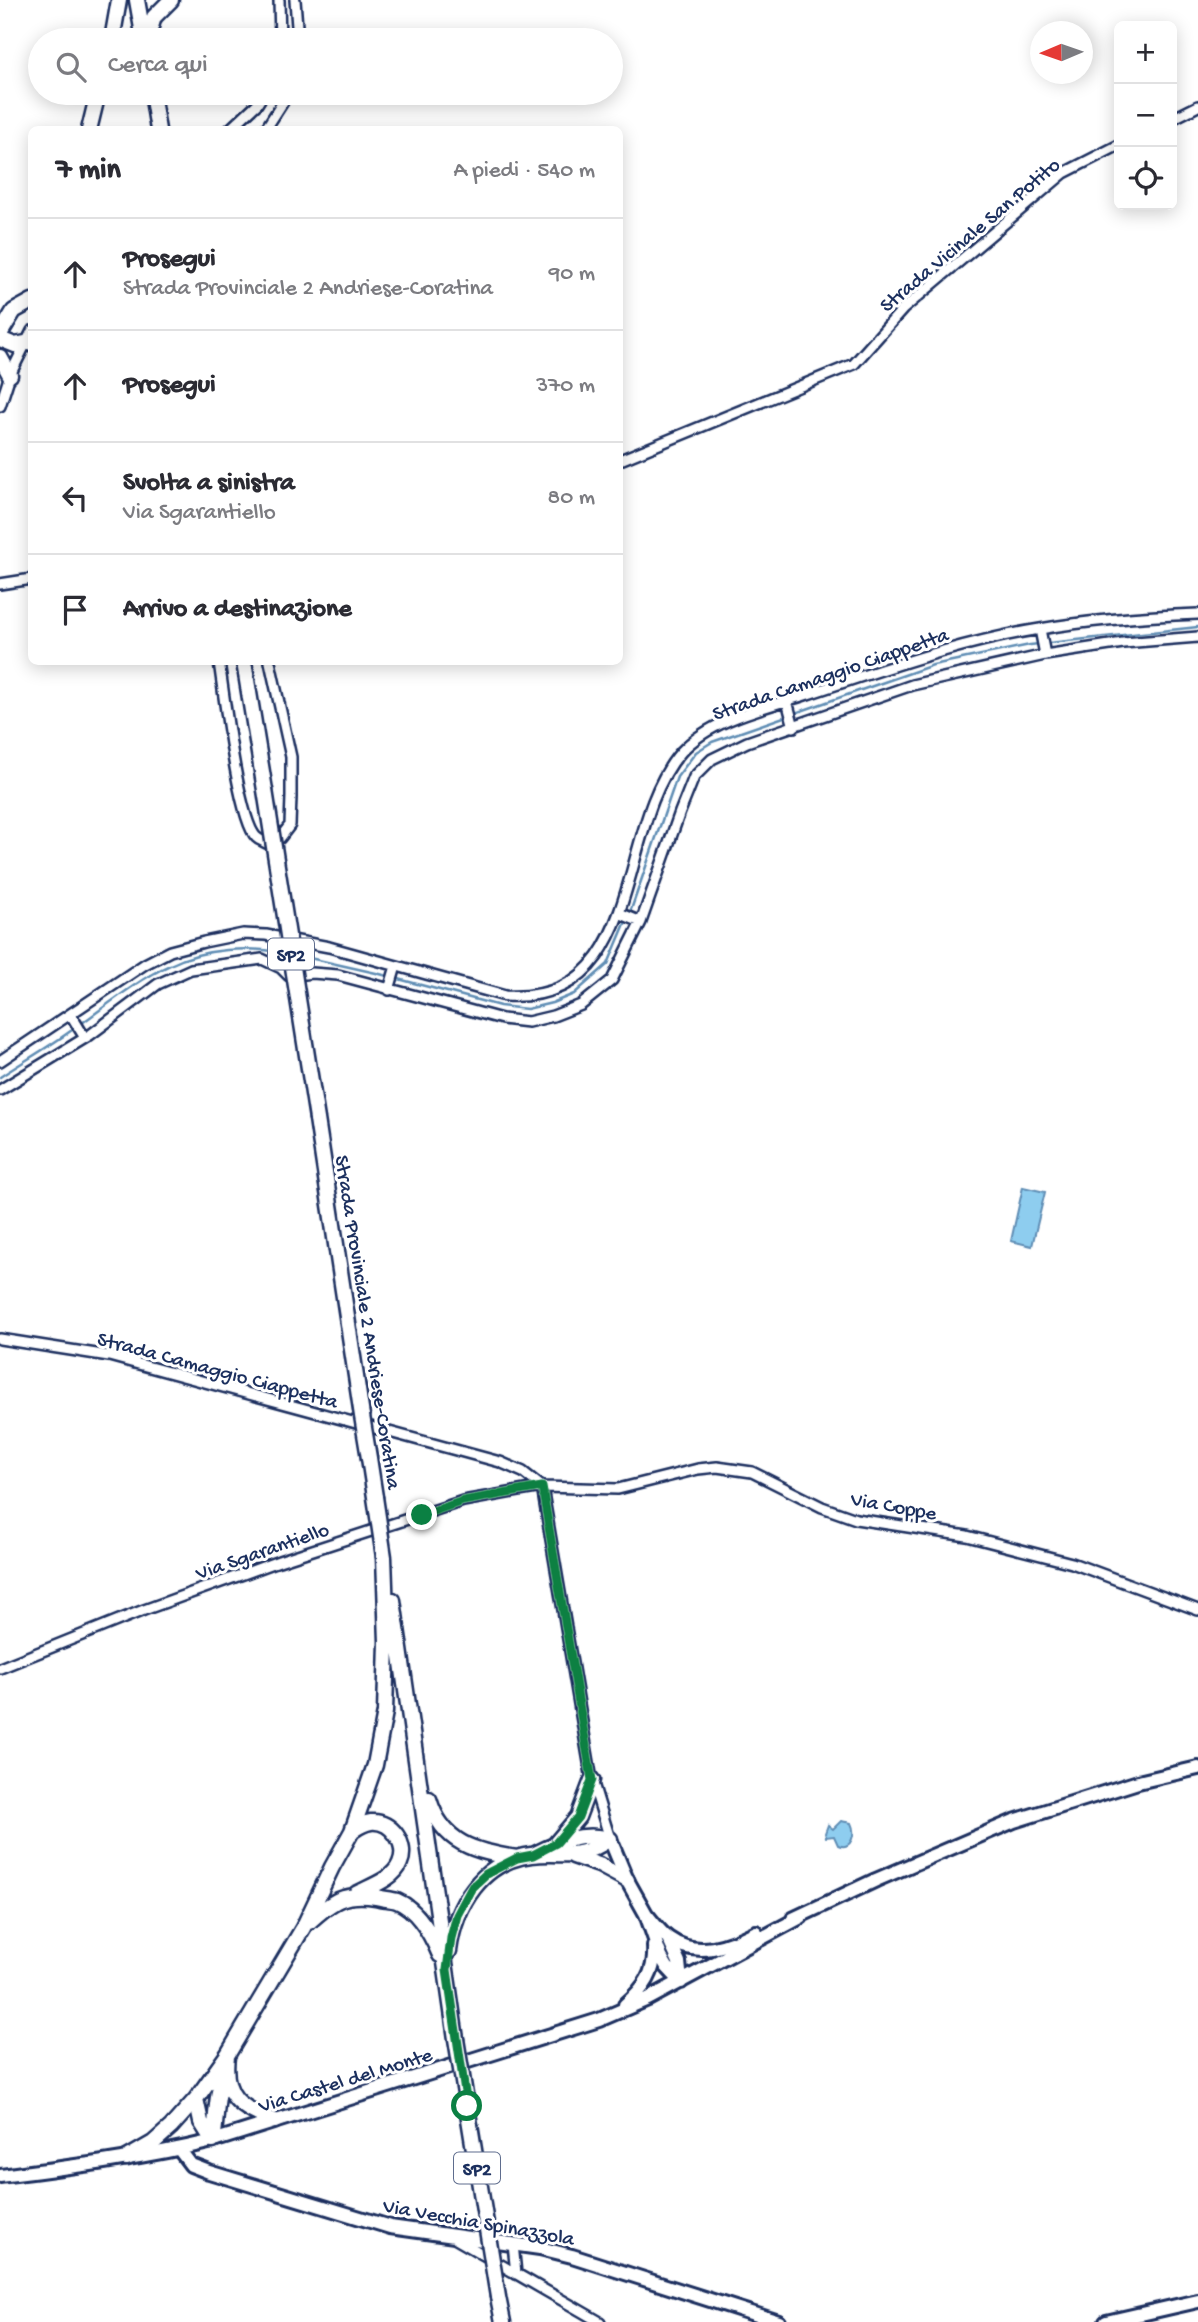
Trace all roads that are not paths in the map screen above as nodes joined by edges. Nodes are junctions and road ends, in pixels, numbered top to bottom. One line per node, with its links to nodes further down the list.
1 (119, 0): 6 (main road)
2 (137, 0): 7 (main road)
3 (171, 0): 8 (main road)
4 (279, 0): 9 (street)
5 (295, 0): 10 (street)
6 (113, 28)
7 (143, 28)
8 (150, 28)
9 (280, 28)
10 (297, 28)
11 (95, 105): 17 (main road)
12 (153, 105): 18 (main road)
13 (256, 105): 19 (street)
14 (281, 105): 20 (street)
15 (1198, 106): 16 (street)
16 (1177, 116)
17 (90, 126)
18 (157, 126)
19 (233, 126)
20 (268, 126)
21 (1115, 147): 29 (street, Strada Vicinale San Potito)
22 (28, 303): 23 (main road)
23 (0, 336): 24 (main road)
24 (28, 338)
25 (28, 339): 27 (street)
26 (0, 357): 27 (main road)
27 (10, 375): 28 (street)
28 (0, 406)
29 (623, 459)
30 (28, 580): 31 (street)
31 (0, 584)
32 (1198, 614): 33 (street, Strada Camaggio Ciappetta)
33 (1040, 628): 35 (street); 39 (street, Strada Camaggio Ciappetta)
34 (1198, 637): 35 (street)
35 (1045, 654): 40 (street)
36 (219, 665): 38 (street)
37 (244, 665): 51 (main road, Strada Provinciale 2 Andriese-Coratina / SP2, bridge)
38 (271, 665)
39 (787, 701): 40 (street); 41 (street, Strada Camaggio Ciappetta)
40 (794, 727): 42 (street)
41 (619, 913): 42 (street); 43 (street, Strada Camaggio Ciappetta)
42 (641, 922): 44 (street)
43 (396, 966): 44 (street); 45 (street, Strada Camaggio Ciappetta)
44 (389, 990): 46 (street)
45 (71, 1015): 46 (street); 47 (street, Strada Camaggio Ciappetta)
46 (85, 1038): 48 (street)
47 (0, 1061)
48 (0, 1090)
49 (0, 1339): 50 (street, Strada Camaggio Ciappetta)
50 (542, 1487): 52 (street, Via Coppe); 53 (street, Via Sgarantiello); 56 (street)
51 (384, 1557): 54 (main road, Strada Provinciale 2 Andriese-Coratina / SP2); 57 (main road)
52 (1198, 1610)
53 (0, 1668)
54 (415, 1751): 62 (main road); 70 (main road, Strada Provinciale 2 Andriese-Coratina / SP2)
55 (1198, 1768): 66 (main road)
56 (592, 1780): 58 (street); 59 (main road)
57 (352, 1831): 64 (main road); 67 (main road)
58 (610, 1839): 59 (main road); 61 (main road); 63 (main road)
59 (556, 1843): 60 (main road)
60 (533, 1855): 61 (main road); 62 (main road)
61 (572, 1856): 63 (main road)
62 (517, 1858): 70 (main road)
63 (627, 1880): 65 (main road)
64 (356, 1894): 67 (main road); 70 (main road)
65 (646, 1914): 68 (main road); 69 (main road)
66 (801, 1917): 69 (main road); 71 (main road, Via Castel del Monte)
67 (303, 1928): 73 (main road)
68 (653, 1935): 71 (main road); 72 (main road)
69 (668, 1938): 71 (main road)
70 (447, 1970): 85 (main road, Strada Provinciale 2 Andriese-Coratina / SP2, bridge)
71 (681, 1982): 72 (main road, Via Castel del Monte)
72 (615, 2014): 76 (main road, Via Castel del Monte)
73 (228, 2054): 74 (main road); 75 (main road)
74 (225, 2074): 76 (main road); 77 (main road)
75 (196, 2099): 77 (main road); 79 (main road)
76 (275, 2121): 77 (main road, Via Castel del Monte)
77 (213, 2141): 78 (main road, Via Castel del Monte)
78 (179, 2149): 79 (main road, Via Castel del Monte); 81 (main road, Via Vecchia Spinazzola)
79 (127, 2158): 80 (main road, Via Castel del Monte)
80 (0, 2176)
81 (454, 2238): 82 (main road, Via Vecchia Spinazzola); 83 (street)
82 (513, 2244): 83 (street); 87 (main road, Via Vecchia Spinazzola)
83 (516, 2274): 86 (street)
84 (1198, 2301): 88 (main road)
85 (503, 2322)
86 (600, 2322)
87 (779, 2322)
88 (1106, 2322)

